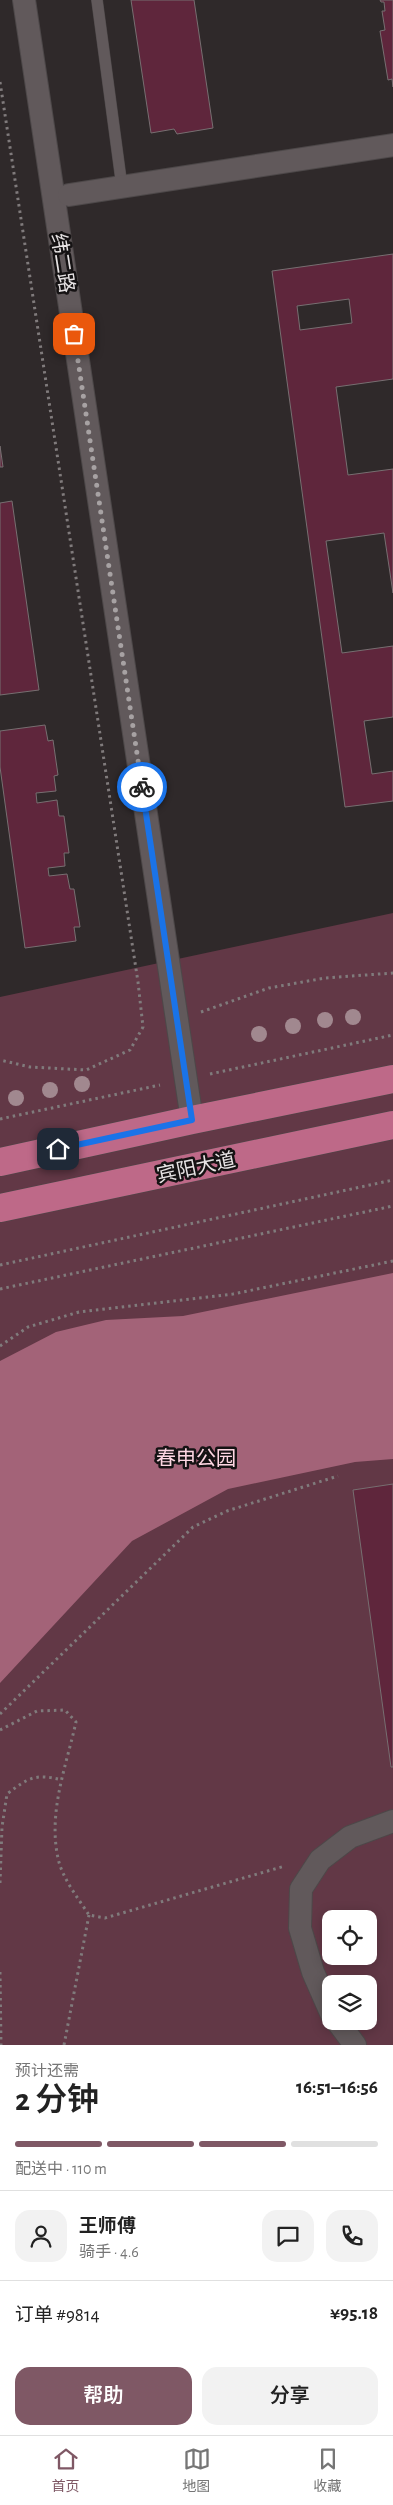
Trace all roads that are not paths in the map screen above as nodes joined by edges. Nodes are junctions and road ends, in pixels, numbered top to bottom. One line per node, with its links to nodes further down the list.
1 (24, 0): 7 (street, 纬二路)
2 (97, 0): 4 (lane)
3 (393, 145): 4 (street)
4 (122, 187): 5 (street)
5 (69, 195)
6 (393, 1079): 7 (highway)
7 (192, 1120): 9 (highway)
8 (393, 1125): 10 (highway, 宾阳大道)
9 (0, 1162)
10 (0, 1208)
11 (393, 1821): 12 (street)
12 (322, 1992)
13 (343, 2030): 14 (street)
14 (354, 2045)

